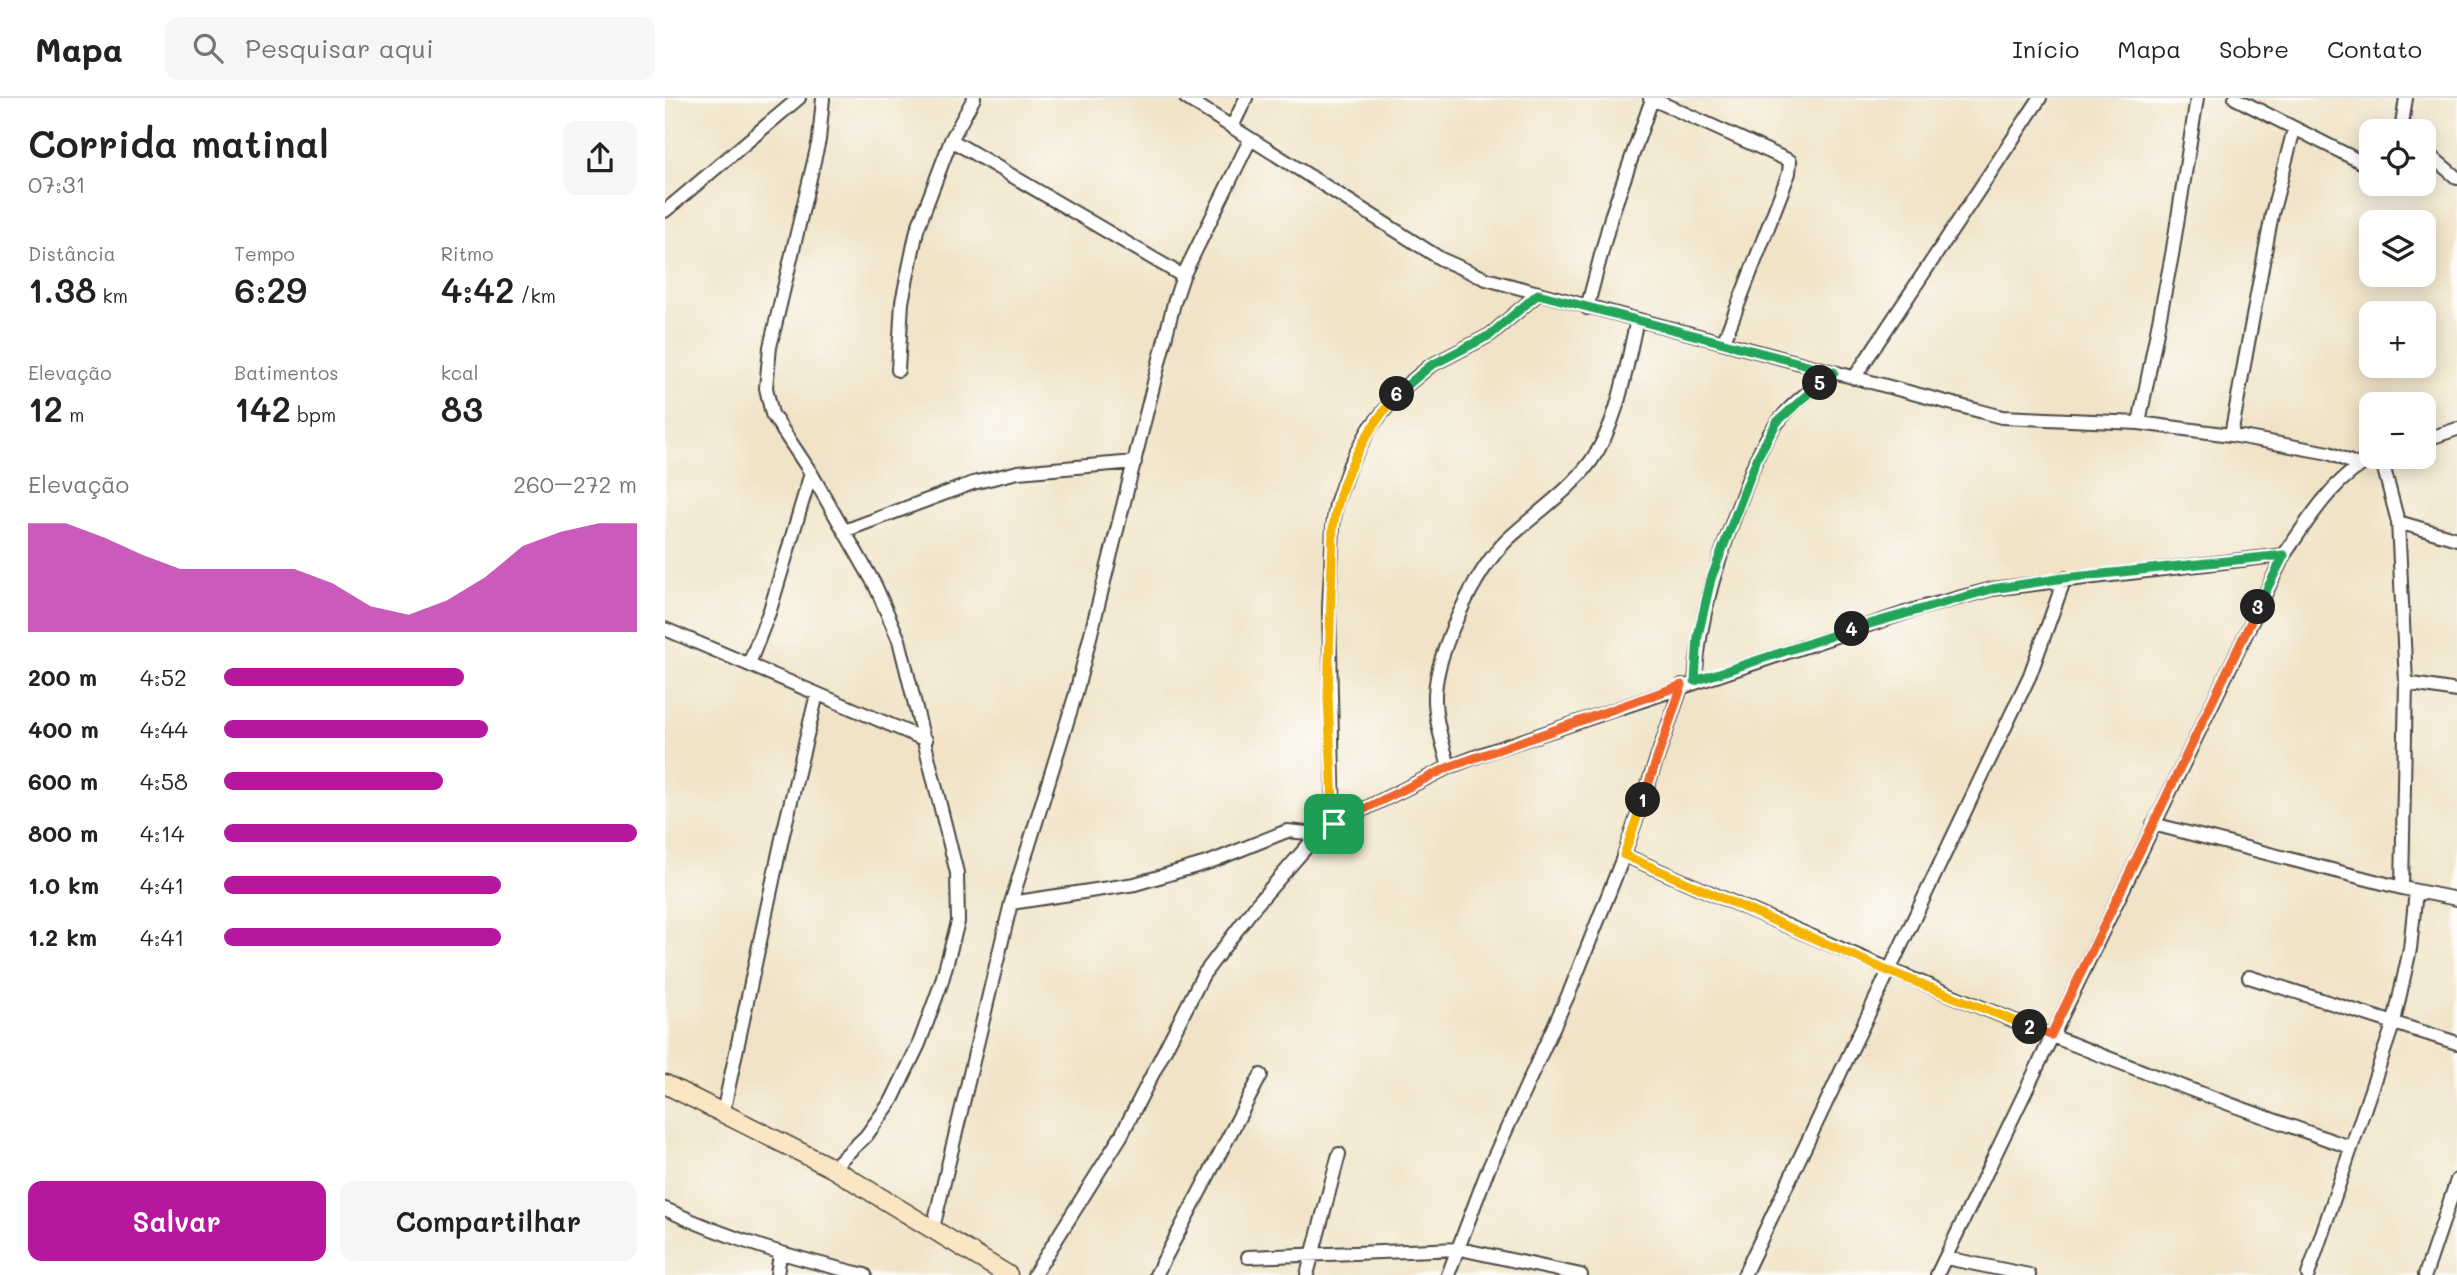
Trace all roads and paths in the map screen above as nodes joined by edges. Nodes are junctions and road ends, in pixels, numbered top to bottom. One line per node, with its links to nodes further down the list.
1 (799, 98): 19 (street)
2 (823, 98): 35 (street)
3 (974, 98): 14 (street)
4 (1186, 98): 12 (street)
5 (1246, 98): 12 (street)
6 (2040, 98): 27 (street)
7 (2197, 98): 28 (street)
8 (2235, 98): 13 (street)
9 (2406, 98): 11 (street)
10 (1651, 99): 22 (street); 24 (street)
11 (2403, 119)
12 (1232, 127): 15 (street)
13 (2294, 129): 17 (street); 30 (street)
14 (951, 140): 20 (street); 25 (street)
15 (1250, 140): 20 (street); 21 (street)
16 (2436, 160): 18 (street)
17 (2359, 161)
18 (2457, 178)
19 (665, 211)
20 (1183, 276): 32 (street)
21 (1538, 294): 22 (street); 49 (street)
22 (1587, 307): 23 (street)
23 (1637, 320): 24 (street); 48 (street)
24 (1724, 341): 26 (street)
25 (898, 370)
26 (1834, 372): 27 (street); 43 (street)
27 (1854, 378): 28 (street)
28 (2139, 423): 30 (street)
29 (2457, 429): 31 (street)
30 (2231, 435): 33 (street)
31 (2436, 436)
32 (1135, 462): 37 (street); 56 (street)
33 (2358, 465): 39 (street)
34 (2384, 469): 36 (street)
35 (811, 473): 37 (street); 42 (street)
36 (2398, 522): 38 (street); 44 (street)
37 (843, 531): 47 (street)
38 (2457, 539)
39 (2284, 555): 40 (street); 50 (street)
40 (2064, 578): 43 (street); 57 (street)
41 (665, 629): 42 (street)
42 (749, 664): 46 (street)
43 (1688, 683): 48 (street); 52 (street)
44 (2406, 683): 45 (street); 53 (street)
45 (2457, 691)
46 (817, 694): 47 (street); 64 (street)
47 (926, 740): 67 (street)
48 (1449, 767): 49 (street)
49 (1334, 824): 51 (street)
50 (2153, 824): 53 (street); 60 (street)
51 (1318, 834): 56 (street); 80 (street)
52 (1624, 855): 57 (street); 71 (street)
53 (2402, 888): 54 (street)
54 (2416, 891): 55 (street); 59 (street)
55 (2457, 899)
56 (1011, 903): 70 (street)
57 (1888, 971): 60 (street); 85 (street)
58 (2249, 977): 59 (street)
59 (2394, 1022): 61 (street); 65 (street)
60 (2051, 1035): 65 (street); 75 (street)
61 (2457, 1043)
62 (1261, 1075): 81 (street)
63 (665, 1084): 64 (street)
64 (723, 1113): 67 (street)
65 (2350, 1147): 88 (street)
66 (1339, 1154): 73 (street)
67 (832, 1168): 70 (street)
68 (2457, 1180): 89 (street)
69 (665, 1209): 72 (street)
70 (933, 1228): 77 (street)
71 (1459, 1249): 73 (street); 76 (street); 83 (street)
72 (780, 1254): 78 (street); 79 (street)
73 (1312, 1255): 74 (street); 82 (street)
74 (1248, 1257)
75 (1946, 1258): 86 (street); 87 (street)
76 (1552, 1271): 84 (street)
77 (997, 1273)
78 (777, 1275)
79 (865, 1275)
80 (1034, 1275)
81 (1156, 1275)
82 (1307, 1275)
83 (1448, 1275)
84 (1581, 1275)
85 (1744, 1275)
86 (1937, 1275)
87 (2029, 1275)
88 (2308, 1275)
89 (2424, 1275)

